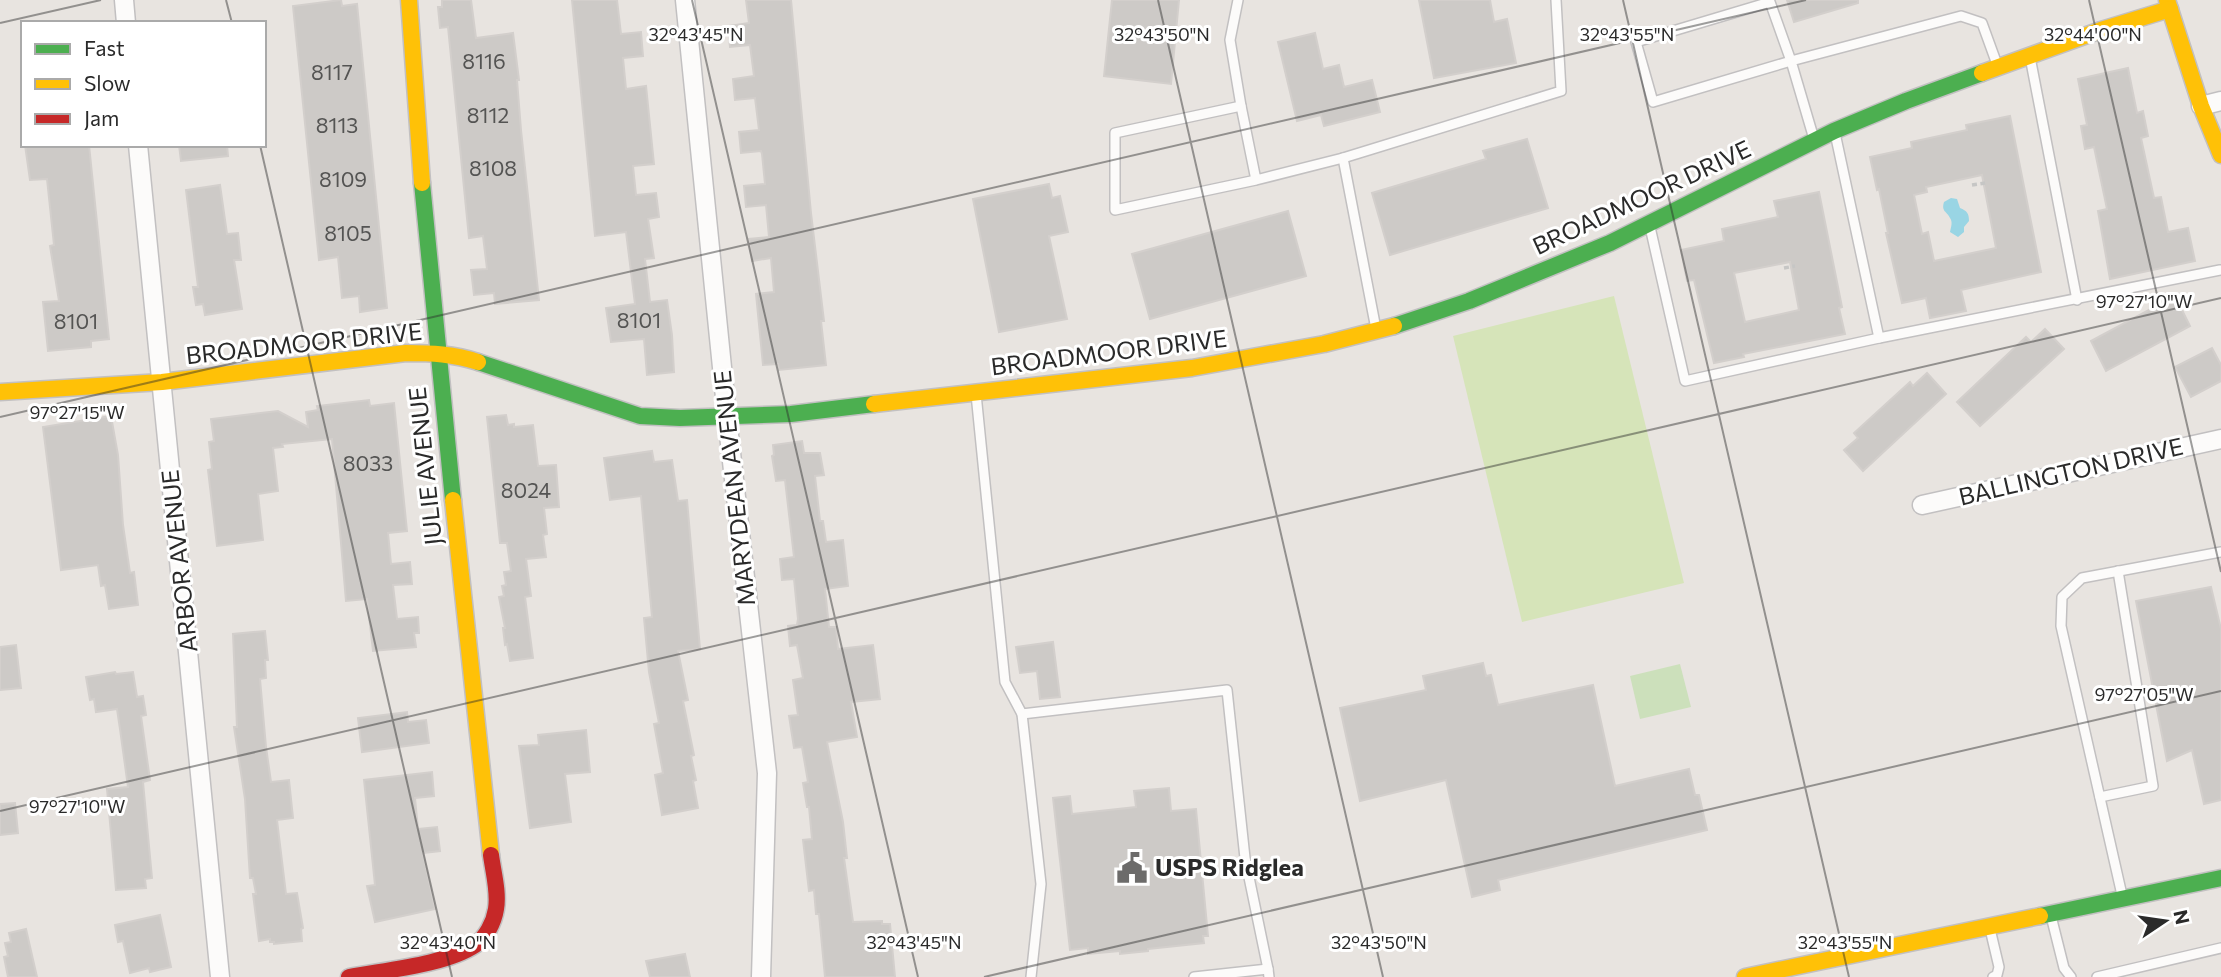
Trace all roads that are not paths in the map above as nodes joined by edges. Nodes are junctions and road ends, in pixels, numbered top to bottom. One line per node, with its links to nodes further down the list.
1 (124, 0): 7 (street)
2 (409, 0): 25 (street, JULIE AVENUE)
3 (685, 0): 29 (street, MARYDEAN AVENUE)
4 (1238, 0): 12 (lane)
5 (1556, 0): 18 (lane)
6 (2169, 5): 8 (street, BROADMOOR DRIVE); 13 (street)
7 (126, 21)
8 (2030, 56): 10 (street, BROADMOOR DRIVE); 22 (lane)
9 (1791, 61): 9 (lane); 10 (lane); 15 (lane)
10 (1998, 68): 14 (street, BROADMOOR DRIVE)
11 (2221, 101): 13 (street)
12 (1241, 106): 19 (lane); 19 (lane)
13 (2201, 106): 17 (street)
14 (1834, 131): 15 (street, BROADMOOR DRIVE); 24 (lane)
15 (1815, 141): 20 (street, BROADMOOR DRIVE)
16 (138, 147): 26 (street, ARBOR AVENUE)
17 (2221, 155)
18 (1343, 158): 19 (lane); 23 (lane)
19 (1256, 180)
20 (1649, 222): 23 (street, BROADMOOR DRIVE); 24 (lane)
21 (2220, 270): 22 (lane)
22 (2077, 300): 24 (lane)
23 (1377, 331): 28 (street, BROADMOOR DRIVE)
24 (1879, 338)
25 (438, 353): 26 (street, BROADMOOR DRIVE); 29 (street, BROADMOOR DRIVE); 44 (street, JULIE AVENUE)
26 (162, 382): 27 (street, BROADMOOR DRIVE); 43 (street, ARBOR AVENUE)
27 (0, 392)
28 (976, 393): 29 (street, BROADMOOR DRIVE); 34 (lane)
29 (727, 416): 45 (street, MARYDEAN AVENUE)
30 (2221, 439): 31 (street, BALLINGTON DRIVE)
31 (1922, 505)
32 (2221, 552): 33 (lane)
33 (2118, 571): 35 (lane); 35 (lane)
34 (1022, 714): 42 (lane); 46 (lane)
35 (2100, 797): 37 (lane)
36 (2221, 878): 37 (street)
37 (2123, 899): 38 (street)
38 (2051, 915): 39 (street); 50 (lane)
39 (1990, 927): 41 (street); 49 (lane)
40 (2221, 948): 51 (lane)
41 (1791, 972): 48 (street)
42 (1268, 973): 47 (lane)
43 (220, 977)
44 (349, 977)
45 (761, 977)
46 (1031, 977)
47 (1194, 977)
48 (1745, 977)
49 (1993, 977)
50 (2071, 977)
51 (2097, 977)

